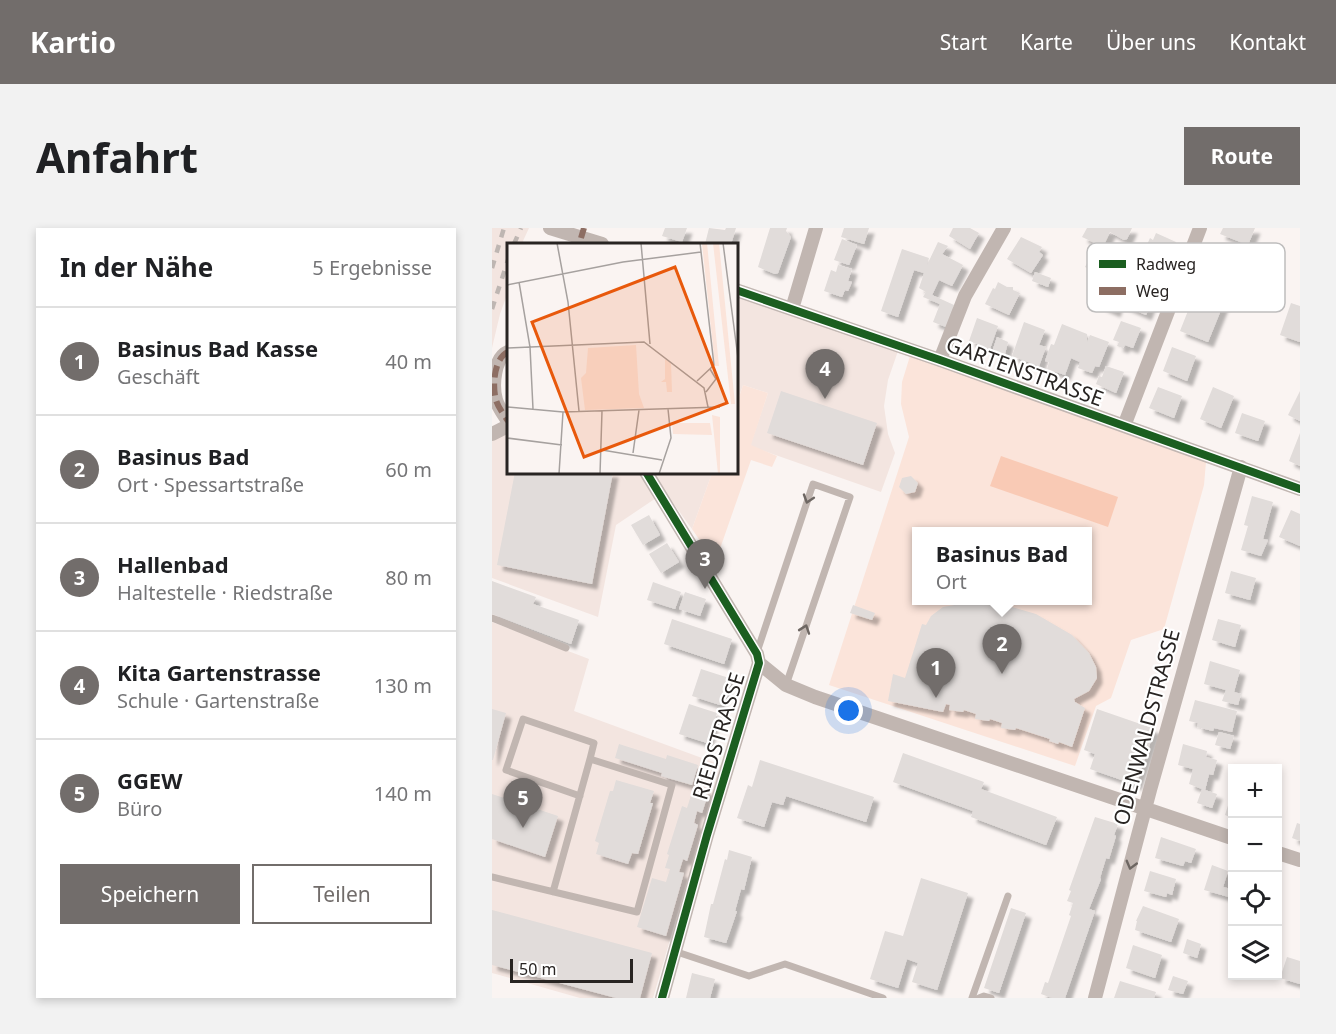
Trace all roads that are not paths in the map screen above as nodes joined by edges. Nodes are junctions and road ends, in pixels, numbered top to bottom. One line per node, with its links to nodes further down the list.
1 (550, 228): 4 (street)
2 (816, 228): 6 (street)
3 (1004, 228): 9 (street)
4 (594, 243)
5 (738, 291): 6 (street, GARTENSTRASSE)
6 (792, 309): 9 (street, GARTENSTRASSE)
7 (1165, 312): 12 (street)
8 (507, 352): 10 (street)
9 (940, 360): 12 (street, GARTENSTRASSE)
10 (507, 419)
11 (507, 426): 13 (street)
12 (1125, 426): 14 (street, GARTENSTRASSE)
13 (492, 434)
14 (1241, 467): 16 (street, GARTENSTRASSE); 23 (street, ODENWALDSTRASSE)
15 (647, 474): 19 (street, RIEDSTRASSE)
16 (1300, 489)
17 (492, 618): 18 (lane)
18 (566, 648)
19 (758, 658): 20 (street); 20 (lane, one-way to 19); 30 (street, RIEDSTRASSE)
20 (786, 685): 23 (street)
21 (590, 759): 22 (lane); 22 (lane); 28 (lane)
22 (580, 796): 28 (lane)
23 (1145, 808): 24 (street); 36 (street, ODENWALDSTRASSE, one-way to 36)
24 (1228, 836)
25 (1282, 854): 26 (street)
26 (1300, 860)
27 (492, 877): 28 (lane)
28 (554, 892)
29 (1008, 896): 33 (lane)
30 (674, 951): 31 (street, RIEDSTRASSE); 32 (lane)
31 (662, 998)
32 (883, 998)
33 (972, 998)
34 (979, 998): 35 (lane)
35 (991, 998)
36 (1095, 998)

